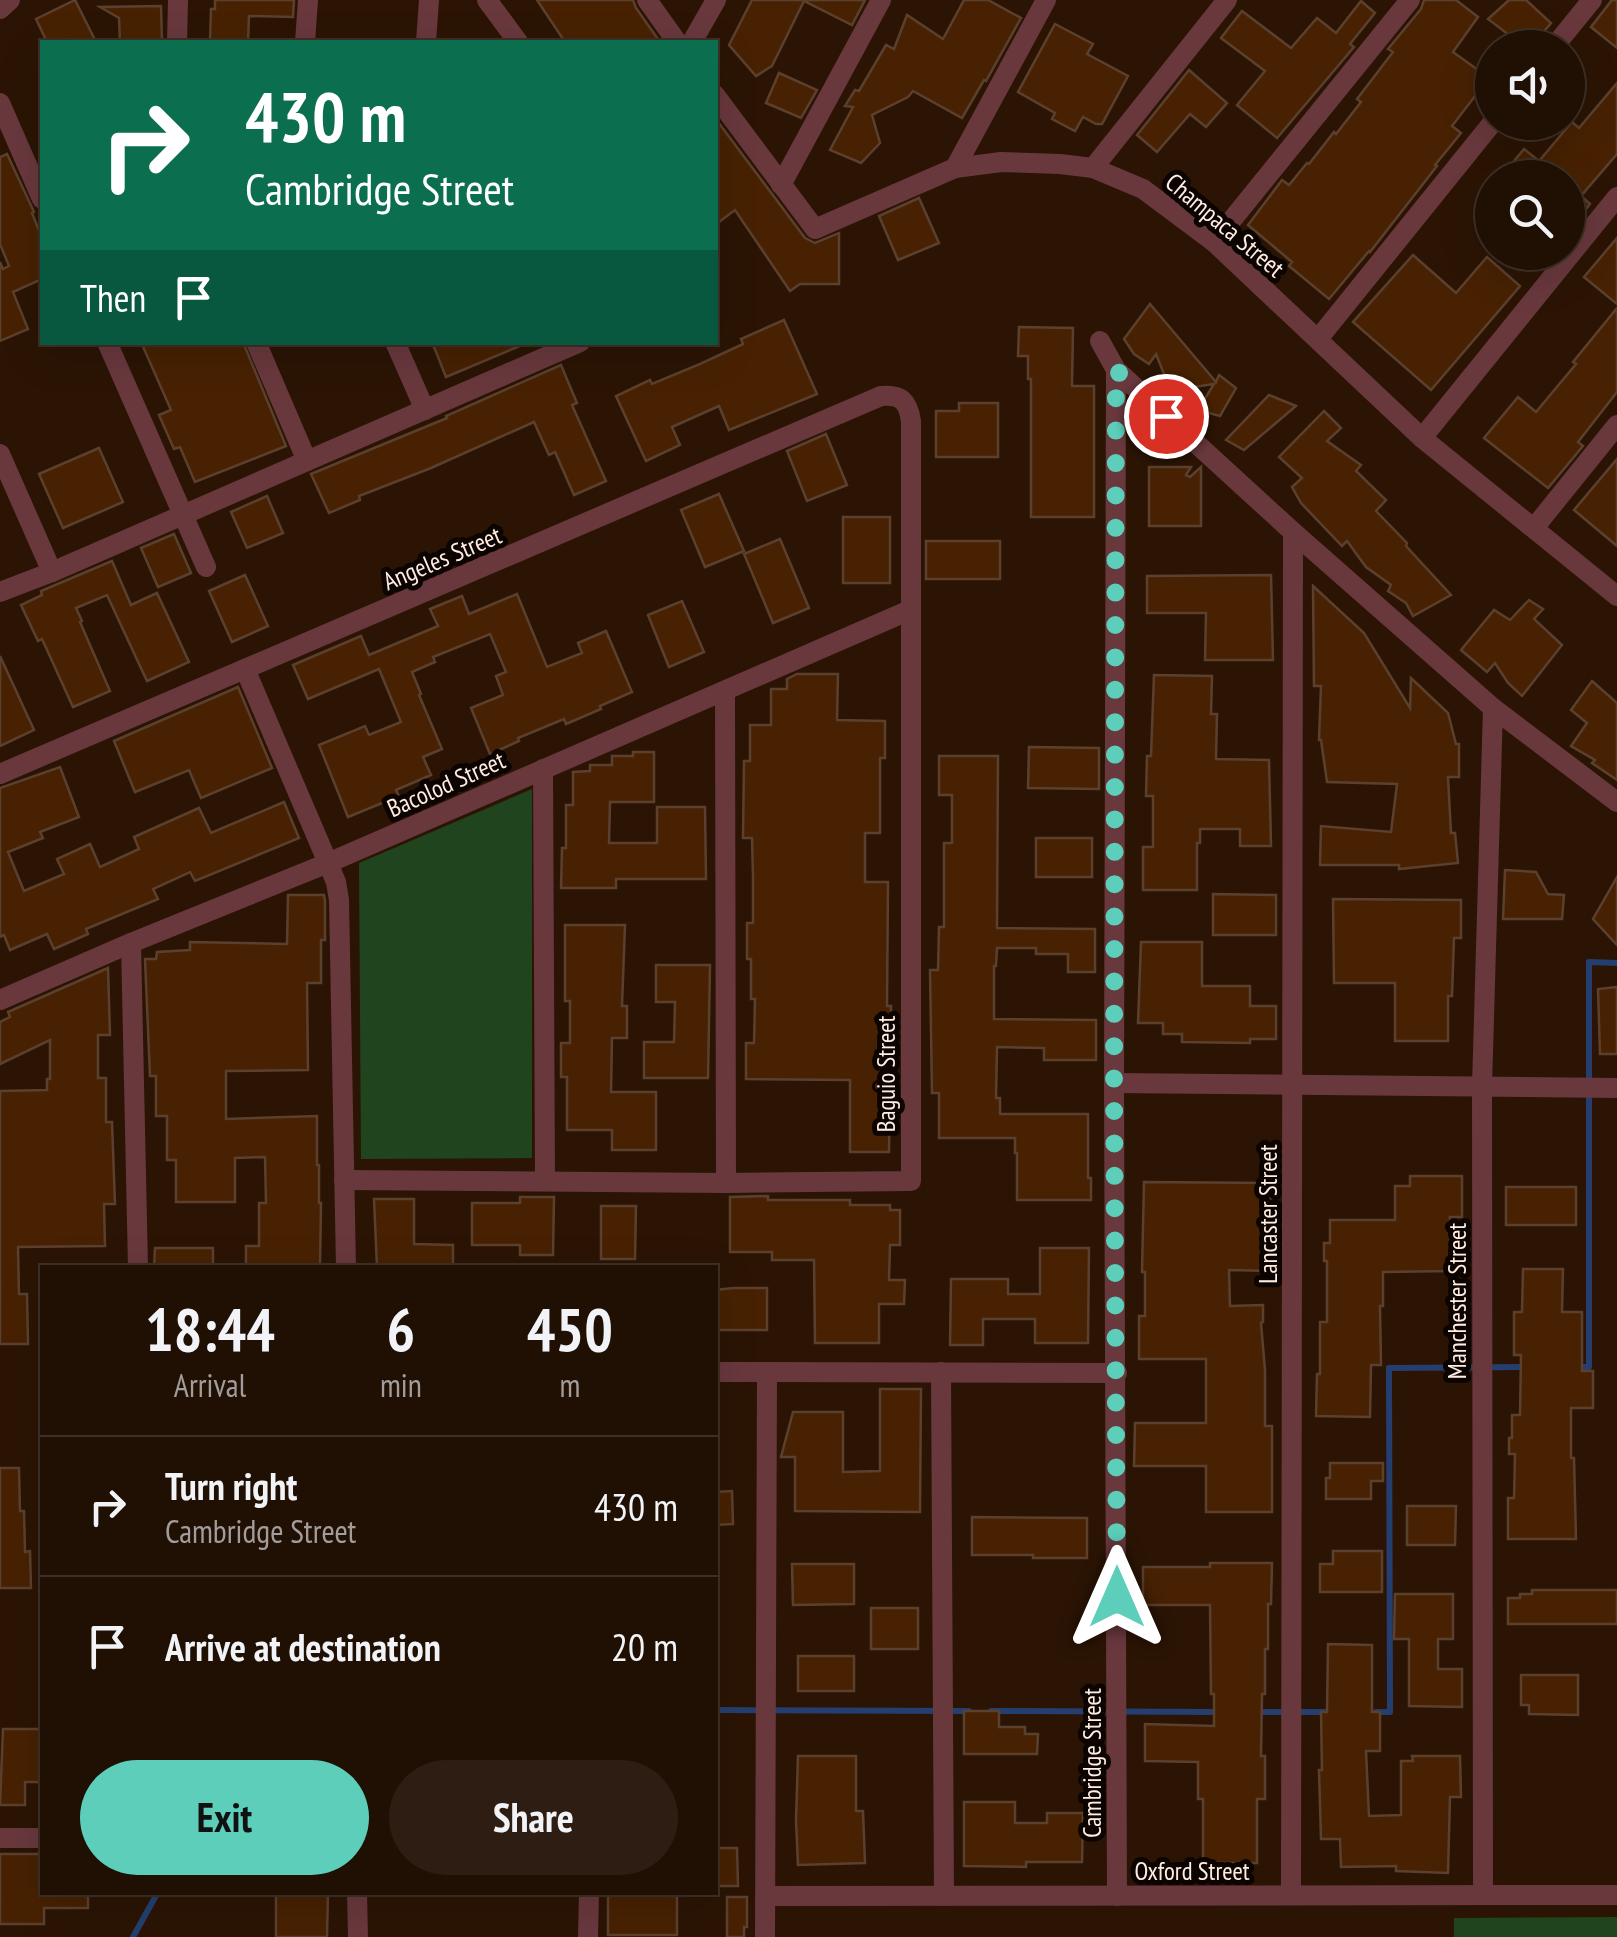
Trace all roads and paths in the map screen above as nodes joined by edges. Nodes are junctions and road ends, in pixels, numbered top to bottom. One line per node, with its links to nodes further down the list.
1 (10, 0): 13 (street)
2 (178, 0): 15 (street)
3 (308, 0): 16 (street)
4 (429, 0): 17 (street)
5 (486, 0): 18 (street)
6 (647, 0): 19 (street)
7 (716, 0): 20 (street)
8 (881, 0): 26 (street)
9 (1046, 0): 24 (street)
10 (1228, 0): 25 (street)
11 (1410, 0): 29 (street)
12 (1592, 0): 14 (street)
13 (0, 9)
14 (1568, 30)
15 (177, 40)
16 (305, 40)
17 (426, 40)
18 (516, 40)
19 (676, 40)
20 (693, 40)
21 (718, 99): 26 (street, Champaca Street)
22 (0, 103): 27 (street)
23 (1479, 140): 30 (street)
24 (955, 168): 25 (street, Champaca Street); 26 (street, Champaca Street)
25 (1092, 168): 29 (street, Champaca Street)
26 (781, 185)
27 (40, 193)
28 (1617, 196): 41 (street)
29 (1214, 242): 30 (street, Champaca Street)
30 (1318, 340): 41 (street, Champaca Street)
31 (1100, 341): 37 (street, Cambridge Street)
32 (108, 345): 44 (street)
33 (257, 345): 43 (street)
34 (396, 345): 39 (street)
35 (566, 345): 36 (street)
36 (539, 351): 39 (street)
37 (1116, 370): 46 (street, Cambridge Street); 61 (street, Cambridge Street)
38 (904, 400): 51 (street, Baguio Street); 52 (street, Angeles Street)
39 (426, 410): 43 (street)
40 (1617, 425): 45 (street)
41 (1422, 438): 45 (street, Champaca Street)
42 (0, 454): 48 (street)
43 (307, 461): 44 (street)
44 (183, 514): 47 (street); 48 (street)
45 (1534, 528): 50 (street, Champaca Street)
46 (1293, 532): 54 (street, Cambridge Street); 62 (street, Lancaster Street)
47 (206, 567)
48 (52, 572): 49 (street)
49 (0, 592)
50 (1617, 596)
51 (910, 610): 53 (street, Bacolod Street); 67 (street, Baguio Street)
52 (245, 670): 56 (street, Angeles Street); 58 (street)
53 (725, 691): 55 (street, Bacolod Street); 67 (street)
54 (1493, 708): 57 (street, Cambridge Street); 63 (street, Manchester Street)
55 (543, 769): 58 (street, Bacolod Street); 66 (street)
56 (0, 774)
57 (1617, 802)
58 (328, 863): 59 (street, Bacolod Street); 65 (street)
59 (132, 943): 60 (street, Bacolod Street); 68 (street)
60 (0, 1000)
61 (1114, 1083): 62 (street); 73 (street, Cambridge Street)
62 (1293, 1084): 63 (street); 78 (street, Lancaster Street)
63 (1482, 1086): 64 (street); 79 (street, Manchester Street)
64 (1617, 1088)
65 (344, 1180): 66 (street, Baguio Street); 69 (street)
66 (545, 1181): 67 (street, Baguio Street)
67 (726, 1183)
68 (138, 1265)
69 (346, 1265)
70 (718, 1372): 71 (street)
71 (768, 1372): 72 (street); 81 (street)
72 (941, 1372): 73 (street); 82 (street)
73 (1117, 1373): 83 (street, Cambridge Street)
74 (0, 1838): 75 (street)
75 (40, 1838)
76 (357, 1895): 84 (street)
77 (588, 1895): 85 (street)
78 (1291, 1895): 79 (street, Oxford Street); 83 (street, Oxford Street)
79 (1482, 1895): 80 (street, Oxford Street)
80 (1617, 1895)
81 (766, 1896): 82 (street, Oxford Street); 86 (street)
82 (944, 1896): 83 (street, Oxford Street)
83 (1117, 1896)
84 (358, 1937)
85 (588, 1937)
86 (765, 1937)

